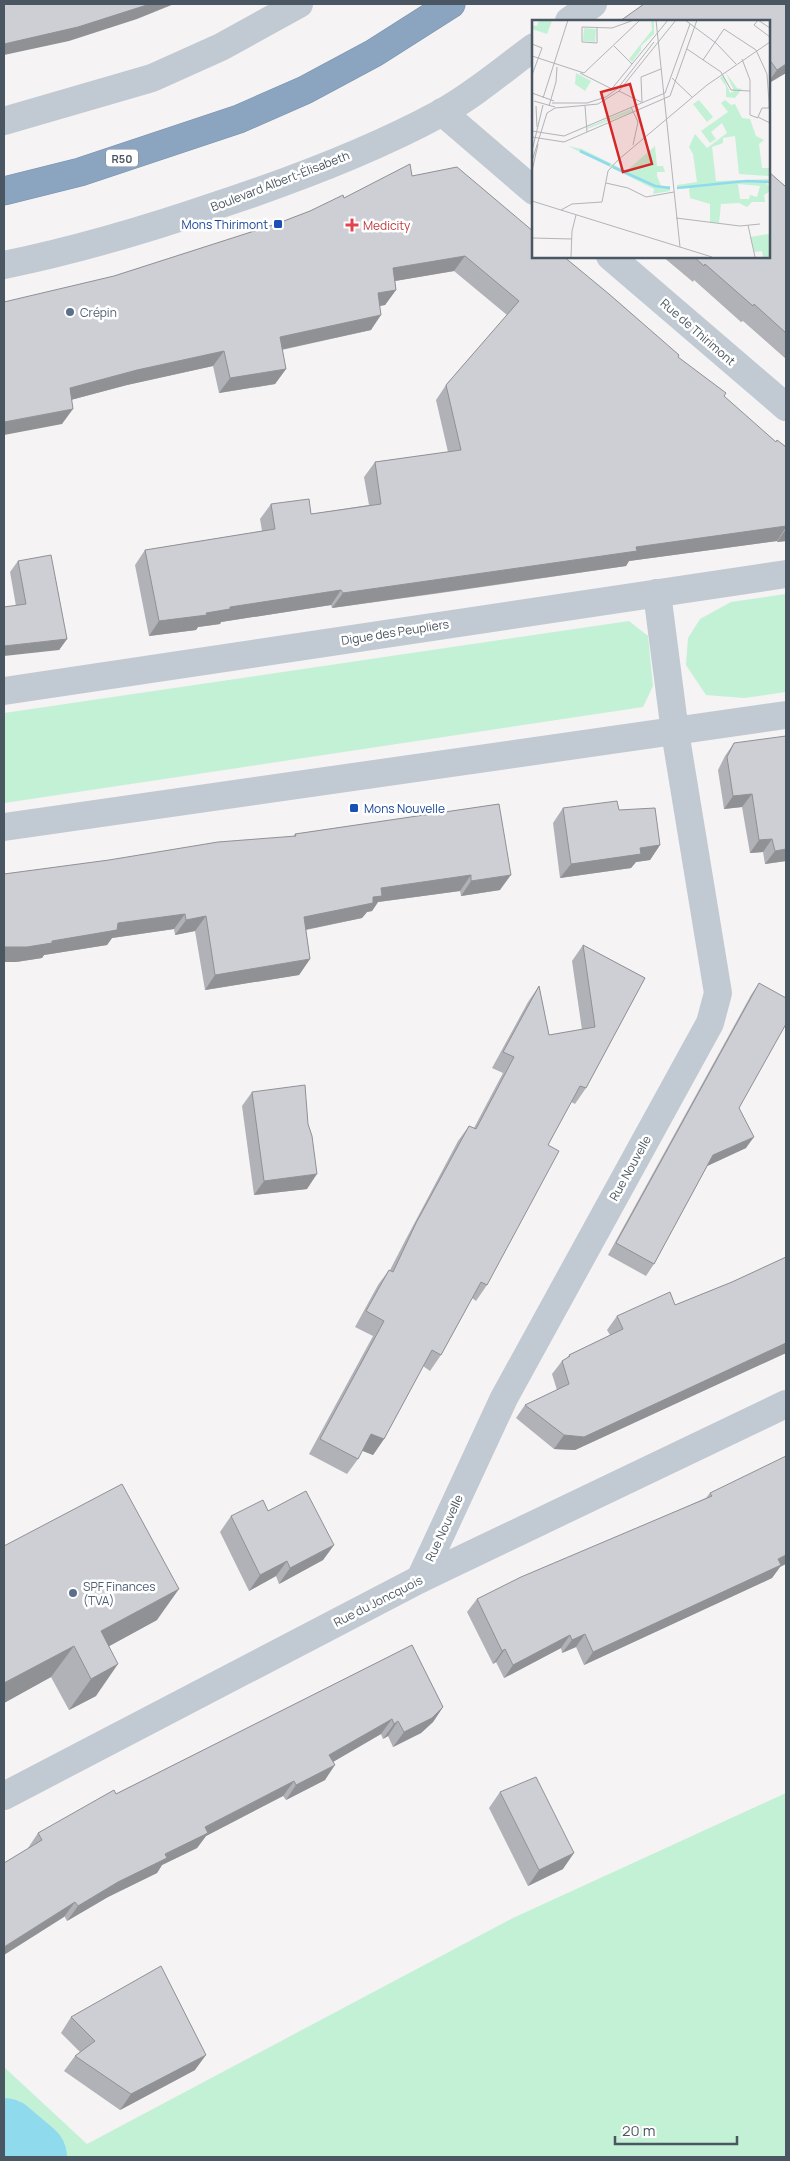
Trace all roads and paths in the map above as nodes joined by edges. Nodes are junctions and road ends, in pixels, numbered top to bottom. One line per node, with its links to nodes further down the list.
1 (452, 4): 7 (highway, R50)
2 (593, 4): 4 (street)
3 (286, 7): 8 (street)
4 (570, 20)
5 (532, 48): 6 (street, Boulevard Albert-Élisabeth)
6 (442, 112): 9 (street); 13 (street, Boulevard Albert-Élisabeth)
7 (239, 119): 10 (highway, R50); 11 (highway)
8 (4, 121)
9 (532, 188)
10 (4, 191)
11 (4, 209)
12 (612, 258): 14 (street, Rue de Thirimont)
13 (4, 264)
14 (786, 407)
15 (786, 574): 16 (street, Digue des Peupliers)
16 (657, 593): 17 (street, Digue des Peupliers); 19 (street, Rue Nouvelle)
17 (4, 691)
18 (786, 715): 19 (street)
19 (675, 732): 20 (street); 22 (street, Rue Nouvelle)
20 (4, 827)
21 (786, 1404): 22 (street, Rue du Joncquois)
22 (420, 1579): 23 (street, Rue du Joncquois)
23 (4, 1796)

